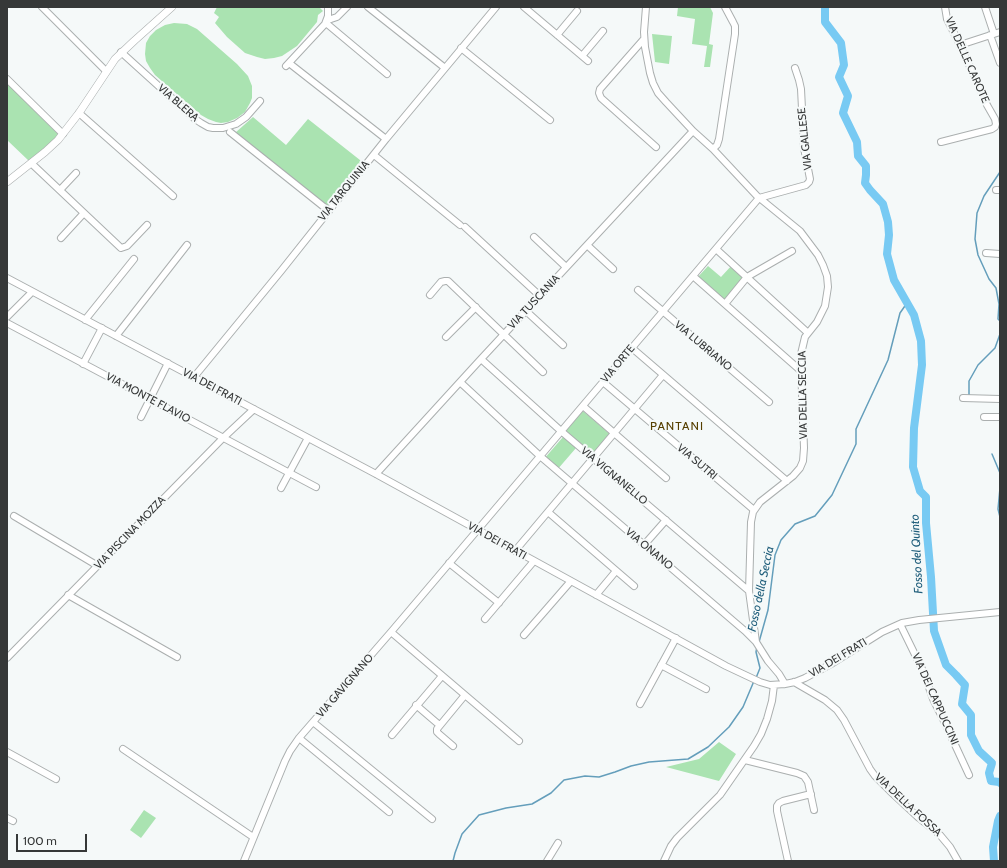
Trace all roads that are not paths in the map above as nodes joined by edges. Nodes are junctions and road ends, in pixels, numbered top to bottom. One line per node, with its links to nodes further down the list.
1 (42, 7): 26 (street)
2 (172, 7): 20 (main road)
3 (328, 7): 13 (street)
4 (347, 7): 13 (street)
5 (368, 7): 24 (street)
6 (496, 7): 19 (street, VIA TARQUINIA)
7 (524, 7): 16 (street)
8 (646, 7): 17 (street, VIA DELLA SECCIA)
9 (725, 7): 38 (street)
10 (945, 7): 18 (street, VIA DELLE CAROTE)
11 (985, 7): 15 (street)
12 (577, 11): 16 (street)
13 (326, 21): 27 (street); 35 (street)
14 (603, 31): 21 (street)
15 (995, 34): 18 (street); 23 (street)
16 (557, 35): 21 (street)
17 (644, 39): 32 (street, VIA DELLA SECCIA); 37 (street)
18 (960, 45): 36 (street, VIA DELLE CAROTE)
19 (461, 48): 24 (street, VIA TARQUINIA); 31 (street)
20 (122, 52): 26 (main road); 29 (street, VIA BLERA)
21 (582, 56): 22 (street)
22 (588, 61)
23 (1000, 63)
24 (445, 68): 35 (street, VIA TARQUINIA)
25 (795, 68): 45 (street, VIA GALLESE)
26 (106, 71): 30 (main road)
27 (388, 74)
28 (7, 79): 34 (street)
29 (260, 101)
30 (79, 113): 34 (main road); 44 (street)
31 (550, 120)
32 (694, 131): 38 (street, VIA DELLA SECCIA); 52 (street, VIA TUSCANIA)
33 (230, 132): 46 (street)
34 (63, 134): 40 (main road)
35 (386, 139): 39 (street, VIA TARQUINIA)
36 (941, 142)
37 (656, 147)
38 (713, 149): 45 (street, VIA DELLA SECCIA)
39 (374, 154): 46 (street, VIA TARQUINIA); 66 (street)
40 (31, 163): 42 (main road); 43 (street)
41 (76, 173): 43 (street)
42 (7, 182)
43 (60, 190): 47 (street)
44 (173, 196)
45 (759, 198): 53 (street, VIA ORTE); 75 (street, VIA DELLA SECCIA)
46 (329, 211): 87 (street, VIA TARQUINIA)
47 (84, 213): 48 (street); 50 (street)
48 (147, 225)
49 (534, 237): 58 (street)
50 (61, 238)
51 (187, 245): 77 (street)
52 (587, 245): 58 (street, VIA TUSCANIA); 59 (street)
53 (716, 249): 60 (street, VIA ORTE); 61 (street)
54 (792, 251): 61 (street)
55 (986, 253): 56 (street)
56 (1000, 254)
57 (134, 259): 72 (street)
58 (566, 267): 66 (street, VIA TUSCANIA)
59 (613, 269)
60 (693, 276): 67 (street); 70 (street, VIA ORTE)
61 (747, 277): 67 (street); 75 (street)
62 (8, 281): 64 (street, VIA DEI FRATI)
63 (638, 290): 70 (street, VIA LUBRIANO)
64 (32, 292): 71 (street); 72 (street, VIA DEI FRATI)
65 (430, 295): 68 (street)
66 (540, 296): 69 (street, VIA TUSCANIA)
67 (725, 304): 84 (street)
68 (476, 307): 76 (street); 78 (street)
69 (526, 310): 76 (street, VIA TUSCANIA); 79 (street)
70 (663, 312): 80 (street, VIA ORTE); 93 (street, VIA LUBRIANO)
71 (7, 317)
72 (85, 320): 74 (street, VIA DEI FRATI)
73 (7, 323): 83 (street, VIA MONTE FLAVIO)
74 (102, 328): 77 (street, VIA DEI FRATI); 83 (street)
75 (808, 333): 84 (street, VIA DELLA SECCIA)
76 (504, 334): 81 (street, VIA TUSCANIA); 85 (street)
77 (116, 336): 82 (street, VIA DEI FRATI)
78 (446, 337)
79 (563, 345)
80 (632, 348): 86 (street); 89 (street, VIA ORTE)
81 (481, 359): 88 (street, VIA TUSCANIA); 100 (street, VIA VIGNANELLO)
82 (168, 363): 87 (street, VIA DEI FRATI); 91 (street)
83 (83, 364): 91 (street, VIA MONTE FLAVIO)
84 (801, 371): 109 (street, VIA DELLA SECCIA)
85 (543, 372)
86 (663, 376): 96 (street); 109 (street)
87 (194, 377): 95 (street, VIA DEI FRATI)
88 (460, 382): 104 (street, VIA ONANO); 107 (street, VIA TUSCANIA)
89 (603, 382): 94 (street, VIA ORTE); 96 (street, VIA SUTRI)
90 (963, 398): 92 (street)
91 (150, 399): 97 (street); 102 (street, VIA MONTE FLAVIO)
92 (1000, 399)
93 (769, 402)
94 (582, 406): 100 (street, VIA ORTE); 101 (street)
95 (254, 409): 102 (street, VIA PISCINA MOZZA); 103 (street, VIA DEI FRATI)
96 (635, 409): 101 (street); 113 (street, VIA SUTRI)
97 (141, 417)
98 (984, 417): 99 (street)
99 (1000, 417)
100 (561, 431): 104 (street, VIA ORTE); 105 (street, VIA VIGNANELLO)
101 (614, 434): 105 (street); 108 (street)
102 (223, 438): 106 (street, VIA MONTE FLAVIO); 122 (street, VIA PISCINA MOZZA)
103 (308, 438): 106 (street); 107 (street, VIA DEI FRATI)
104 (540, 456): 110 (street, VIA ONANO); 117 (street, VIA ORTE)
105 (593, 458): 110 (street); 116 (street, VIA VIGNANELLO)
106 (289, 473): 111 (street, VIA MONTE FLAVIO); 112 (street)
107 (376, 474): 117 (street, VIA DEI FRATI)
108 (666, 478)
109 (787, 481): 113 (street, VIA DELLA SECCIA)
110 (572, 484): 114 (street); 118 (street, VIA ONANO)
111 (316, 487)
112 (281, 488)
113 (754, 510): 126 (street)
114 (548, 512): 119 (street); 123 (street)
115 (14, 516): 122 (street)
116 (666, 520): 118 (street); 126 (street, VIA VIGNANELLO)
117 (477, 530): 119 (street, VIA DEI FRATI); 121 (street, VIA GAVIGNANO)
118 (644, 545): 136 (street, VIA ONANO)
119 (515, 551): 120 (street, VIA DEI FRATI)
120 (534, 561): 124 (street, VIA DEI FRATI); 129 (street)
121 (449, 563): 129 (street); 133 (street, VIA GAVIGNANO)
122 (98, 566): 127 (street, VIA PISCINA MOZZA)
123 (616, 571): 125 (street); 128 (street)
124 (571, 581): 128 (street, VIA DEI FRATI); 134 (street)
125 (634, 586)
126 (749, 591): 136 (street)
127 (68, 595): 137 (street, VIA PISCINA MOZZA); 138 (street)
128 (596, 595): 135 (street, VIA DEI FRATI)
129 (499, 603): 131 (street)
130 (1000, 612): 132 (street, VIA DEI FRATI)
131 (485, 619)
132 (900, 624): 141 (street, VIA DEI FRATI); 157 (street, VIA DEI CAPPUCCINI)
133 (391, 632): 140 (street); 148 (street, VIA GAVIGNANO)
134 (524, 635)
135 (676, 638): 139 (street); 143 (street, VIA DEI FRATI)
136 (756, 642): 142 (street)
137 (8, 654)
138 (177, 657)
139 (661, 665): 144 (street); 146 (street)
140 (442, 676): 145 (street); 147 (street)
141 (794, 682): 142 (street, VIA DEI FRATI); 171 (street, VIA DELLA FOSSA)
142 (785, 684): 143 (street, VIA DEI FRATI)
143 (774, 685): 156 (street)
144 (706, 689)
145 (465, 695): 152 (street); 153 (street)
146 (640, 704)
147 (416, 705): 149 (street); 150 (street)
148 (313, 722): 151 (street, VIA GAVIGNANO); 163 (street)
149 (437, 723)
150 (392, 735)
151 (300, 738): 161 (street); 165 (street, VIA GAVIGNANO)
152 (519, 741)
153 (453, 746)
154 (123, 749): 165 (street)
155 (7, 752): 158 (street)
156 (745, 760): 159 (street); 169 (street)
157 (969, 775)
158 (56, 779)
159 (811, 794): 160 (street); 170 (street)
160 (814, 810)
161 (389, 812)
162 (7, 818): 164 (street)
163 (432, 819)
164 (13, 822)
165 (253, 837): 167 (street, VIA GAVIGNANO)
166 (558, 843): 168 (street)
167 (244, 861)
168 (547, 861)
169 (664, 861)
170 (788, 861)
171 (958, 861)

